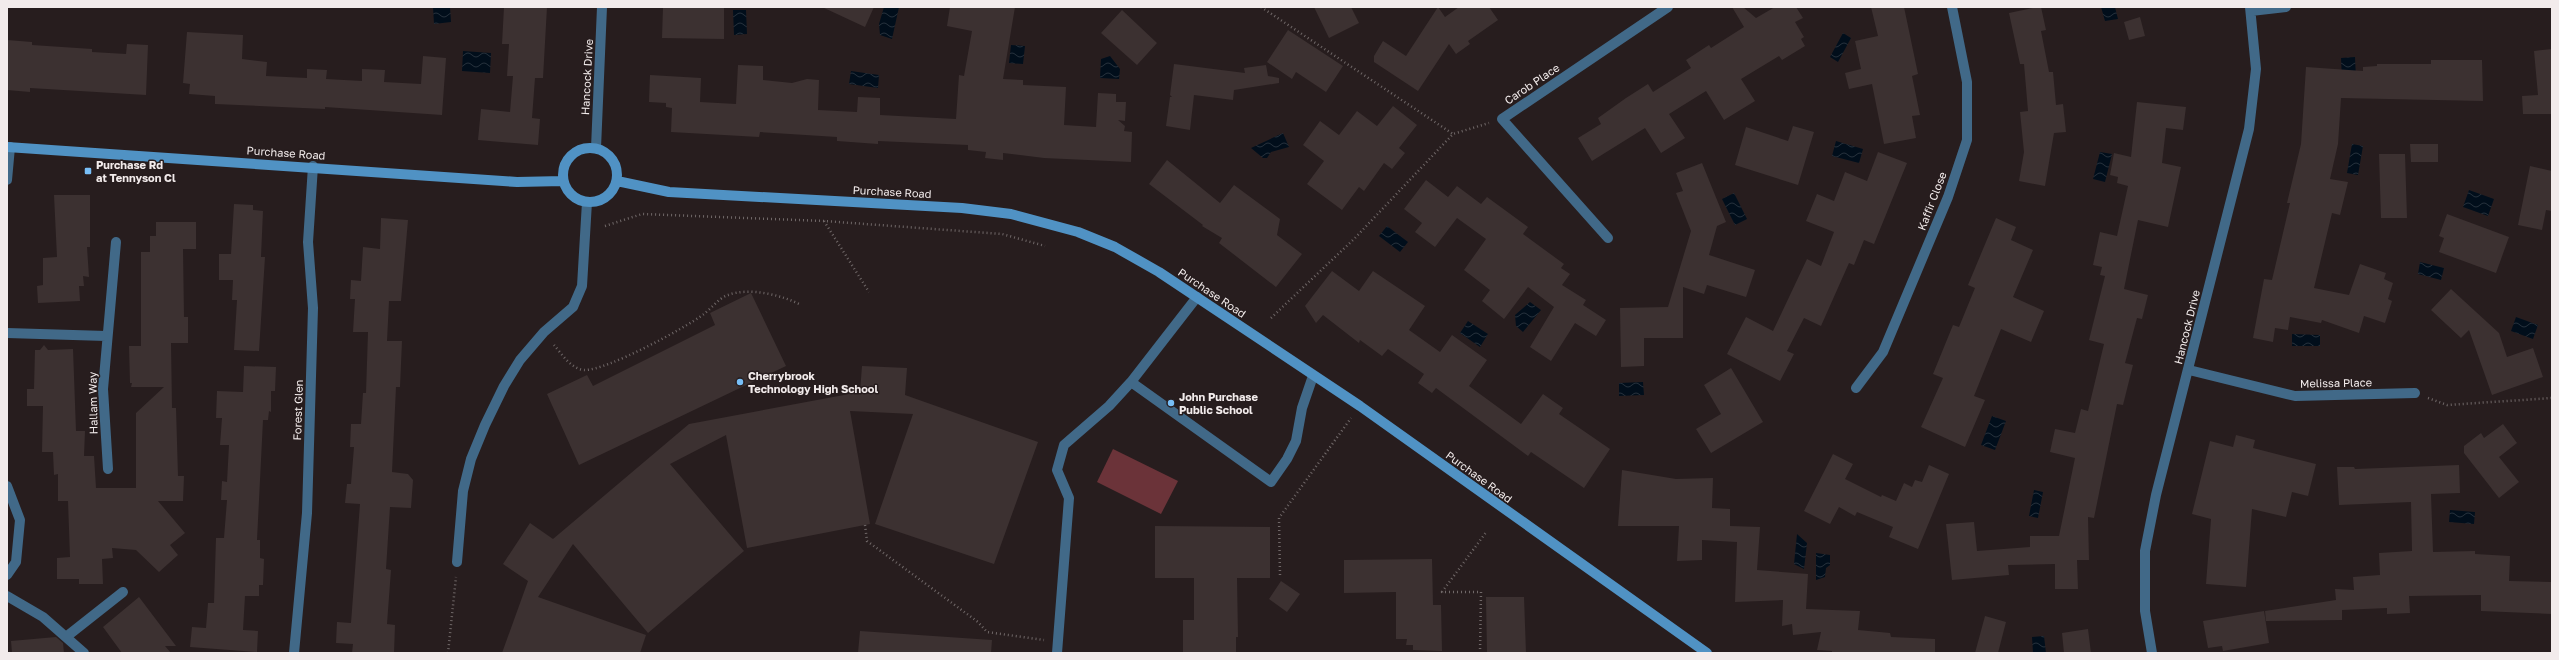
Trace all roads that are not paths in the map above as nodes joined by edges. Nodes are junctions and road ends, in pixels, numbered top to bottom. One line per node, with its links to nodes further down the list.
1 (602, 7): 7 (street, Hancock Drive)
2 (1668, 7): 13 (street, Carob Place)
3 (1952, 7): 21 (street, Kaffir Close)
4 (2286, 7): 5 (street)
5 (2251, 9): 18 (street, Hancock Drive)
6 (9, 147): 8 (main road, Purchase Road); 9 (street)
7 (596, 148): 10 (main road); 11 (main road)
8 (313, 166): 11 (main road, Purchase Road); 31 (street, Forest Glen)
9 (7, 180)
10 (617, 180): 12 (main road); 15 (main road, Purchase Road)
11 (563, 181): 12 (main road)
12 (587, 202): 25 (street)
13 (1608, 238)
14 (116, 242): 17 (street, Hallam Way)
15 (1197, 297): 19 (main road, Purchase Road); 20 (street)
16 (7, 333): 17 (street)
17 (106, 336): 23 (street, Hallam Way)
18 (2189, 370): 22 (street, Melissa Place); 34 (street, Hancock Drive)
19 (1313, 376): 20 (street); 33 (main road, Purchase Road)
20 (1131, 382): 32 (street)
21 (1856, 388)
22 (2415, 393)
23 (108, 469)
24 (7, 486): 26 (street)
25 (457, 562)
26 (7, 575)
27 (122, 592): 29 (street)
28 (7, 596): 29 (street)
29 (66, 638): 30 (street)
30 (84, 653)
31 (294, 653)
32 (1057, 653)
33 (1707, 653)
34 (2152, 653)

